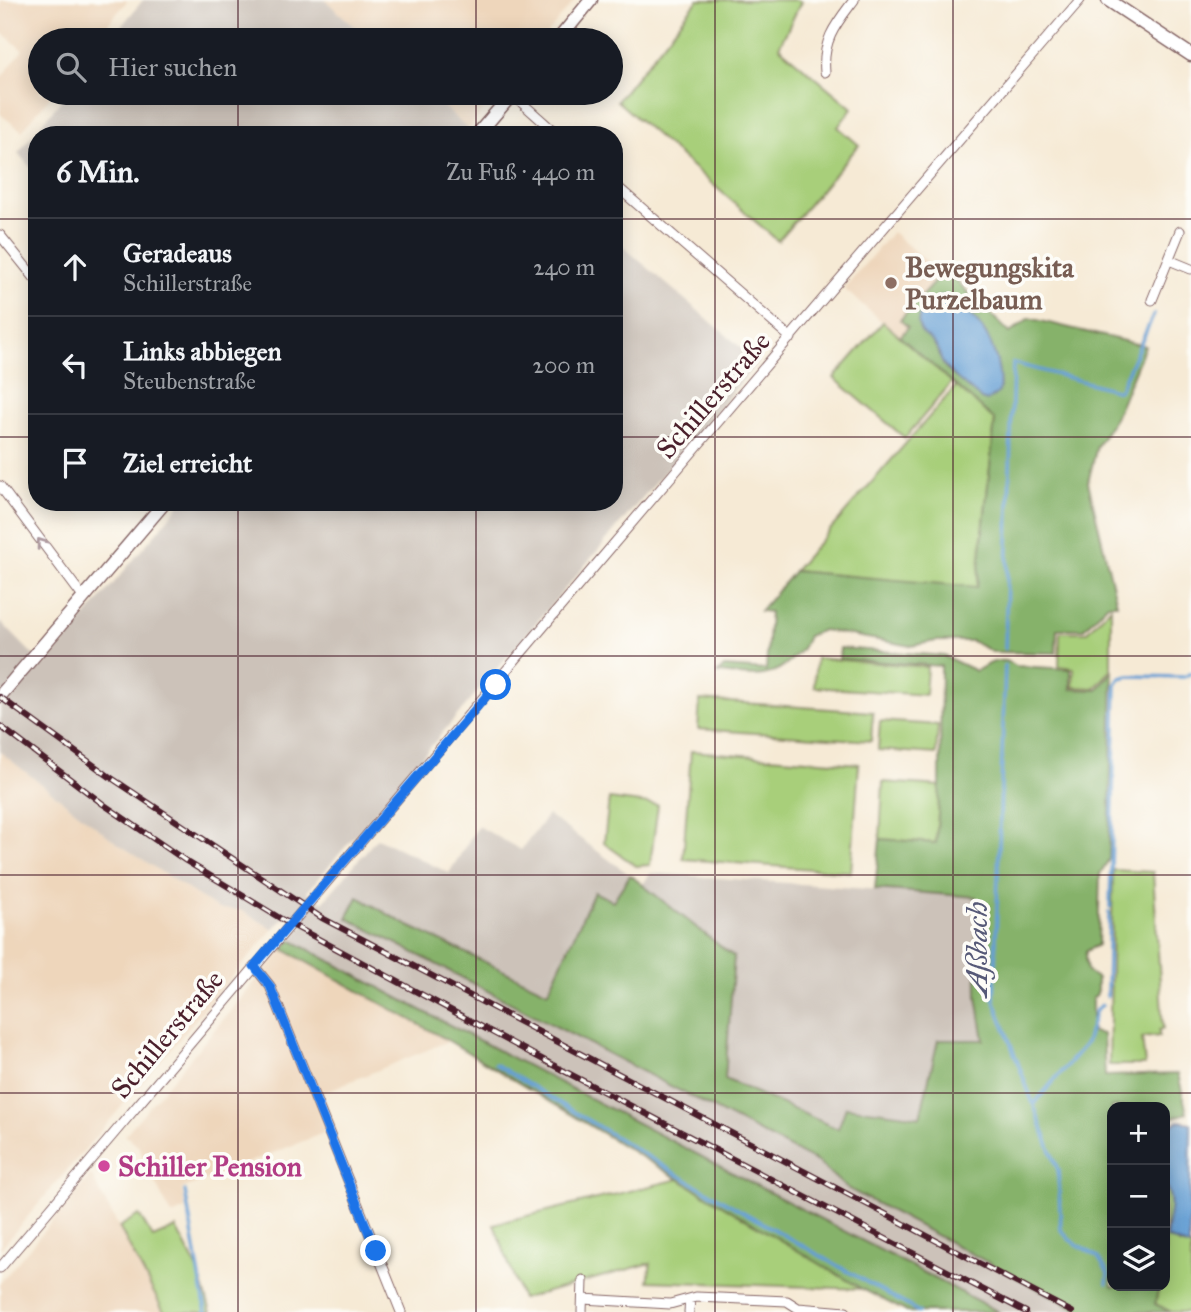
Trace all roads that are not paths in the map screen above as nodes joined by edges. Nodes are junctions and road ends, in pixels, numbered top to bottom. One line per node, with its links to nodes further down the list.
1 (591, 0): 5 (street)
2 (854, 0): 7 (street)
3 (1080, 0): 19 (street, Schillerstraße)
4 (1108, 0): 6 (street)
5 (568, 28)
6 (1191, 55)
7 (825, 72)
8 (502, 105): 10 (street)
9 (525, 105): 11 (street)
10 (484, 126)
11 (548, 126)
12 (623, 192): 19 (street)
13 (1180, 231): 15 (street)
14 (0, 235): 17 (street)
15 (1168, 260): 16 (street); 18 (street)
16 (1191, 269)
17 (28, 270)
18 (1152, 300)
19 (792, 338): 24 (street, Schillerstraße)
20 (0, 485): 22 (street, one-way to 20)
21 (157, 511): 22 (street)
22 (83, 597): 23 (street)
23 (0, 696)
24 (254, 966): 25 (street, Schillerstraße); 29 (street)
25 (0, 1268)
26 (583, 1280): 27 (street)
27 (583, 1299): 28 (street); 30 (street)
28 (690, 1299): 31 (street); 32 (street)
29 (401, 1312)
30 (582, 1312)
31 (689, 1312)
32 (846, 1312)

